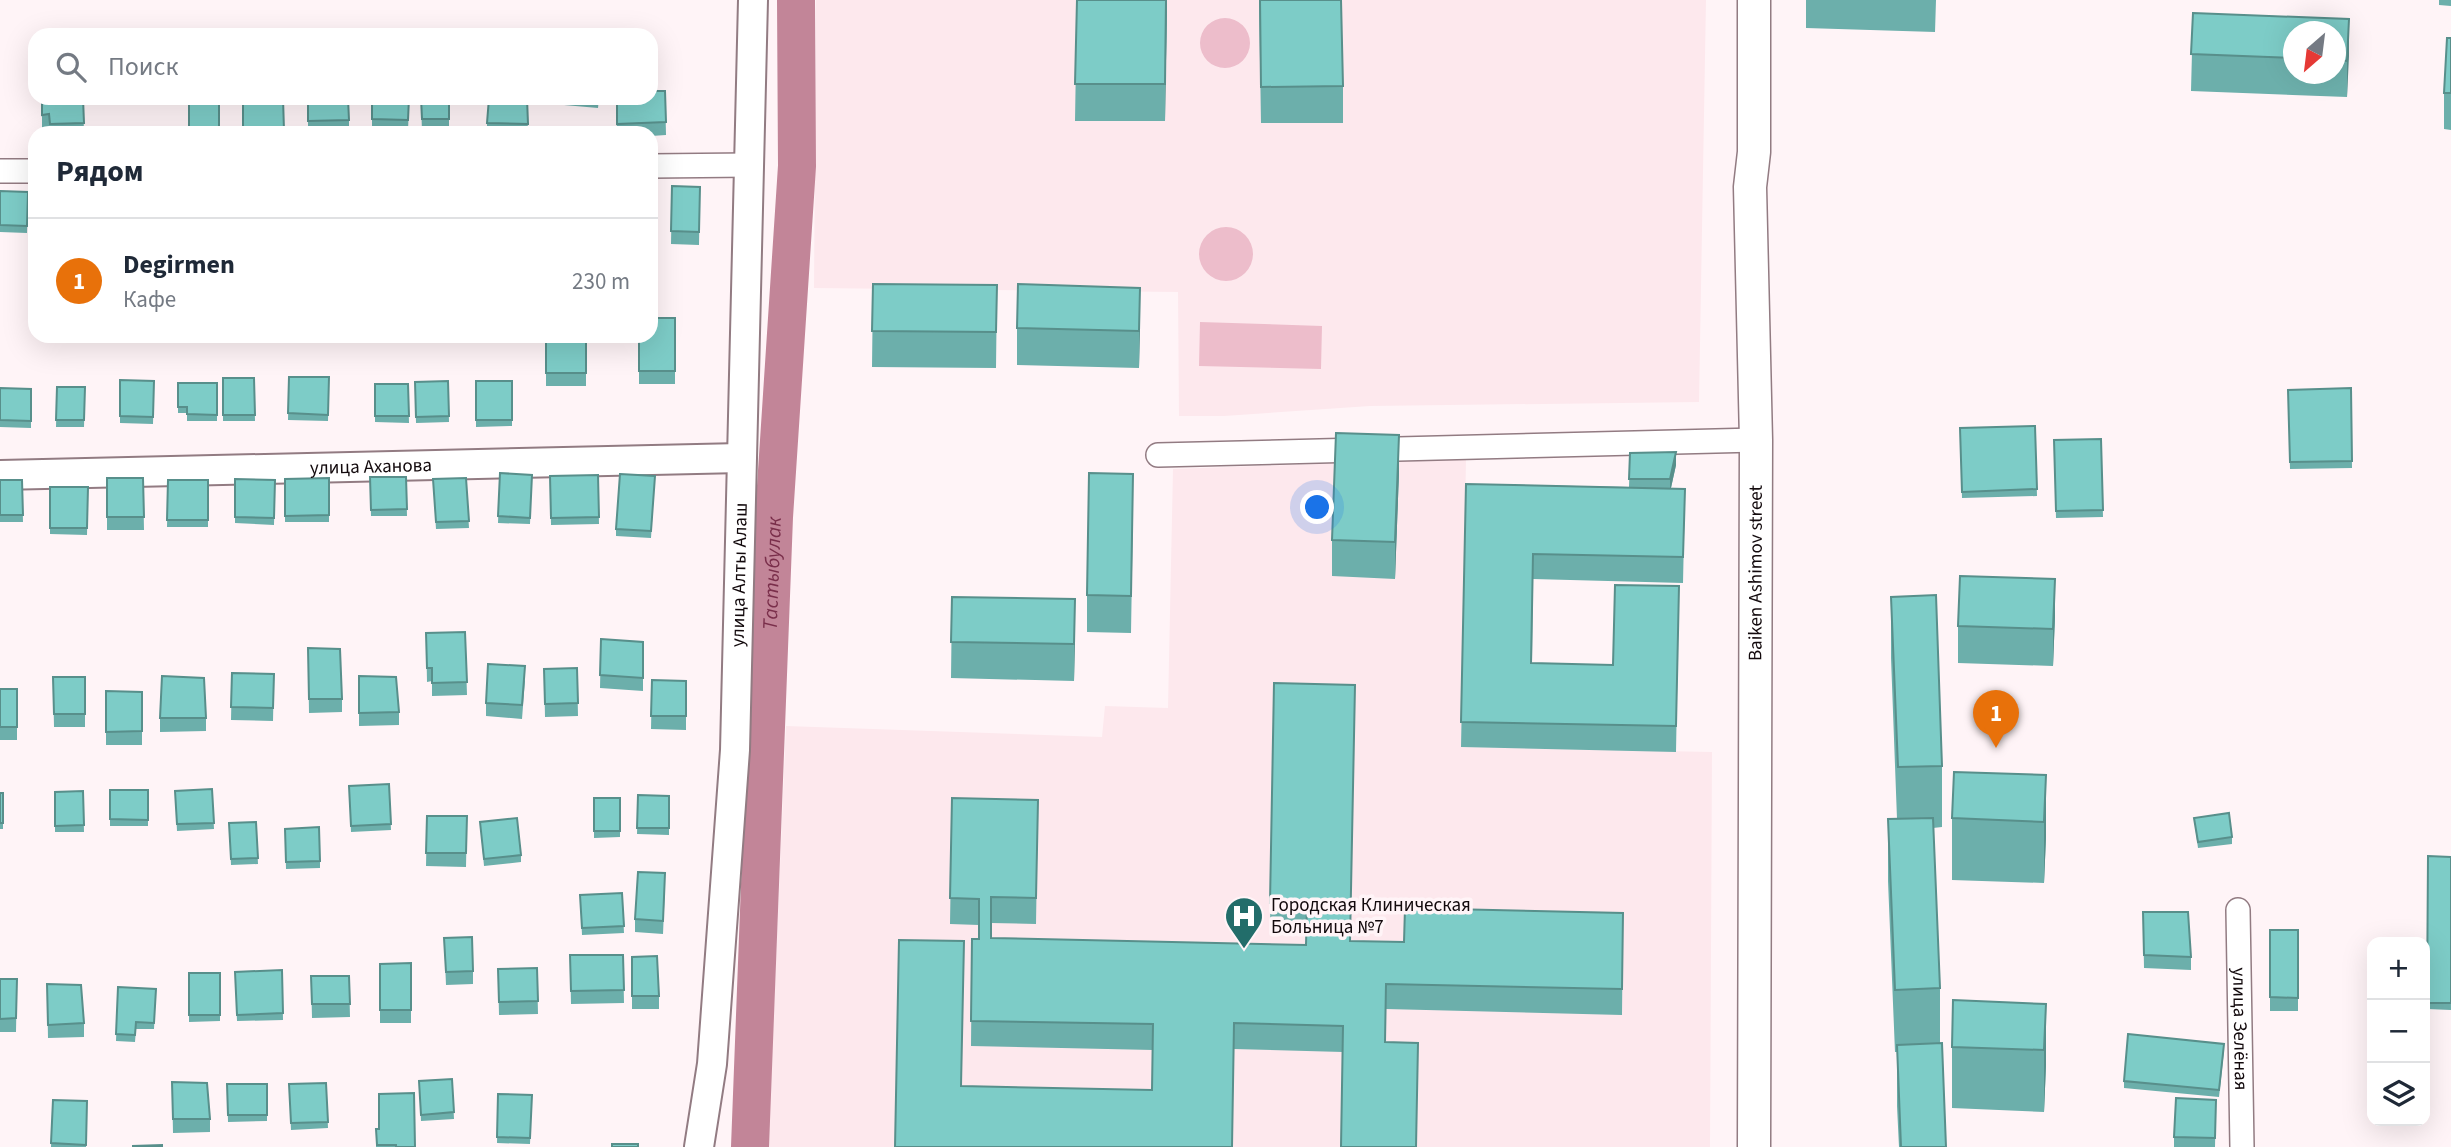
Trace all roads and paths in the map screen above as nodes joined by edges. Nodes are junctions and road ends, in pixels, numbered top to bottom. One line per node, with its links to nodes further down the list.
1 (753, 0): 3 (street, улица Алты Алаш)
2 (1754, 0): 7 (main road, Baiken Ashimov street)
3 (750, 165): 4 (street); 9 (street, улица Алты Алаш)
4 (658, 166)
5 (0, 171): 6 (street)
6 (28, 171)
7 (1756, 440): 8 (street); 13 (main road, Baiken Ashimov street)
8 (1158, 455)
9 (741, 458): 10 (street, улица Аханова); 12 (street, улица Алты Алаш)
10 (0, 475)
11 (2238, 910): 14 (street, улица Зелёная)
12 (699, 1147)
13 (1754, 1147)
14 (2242, 1147)

